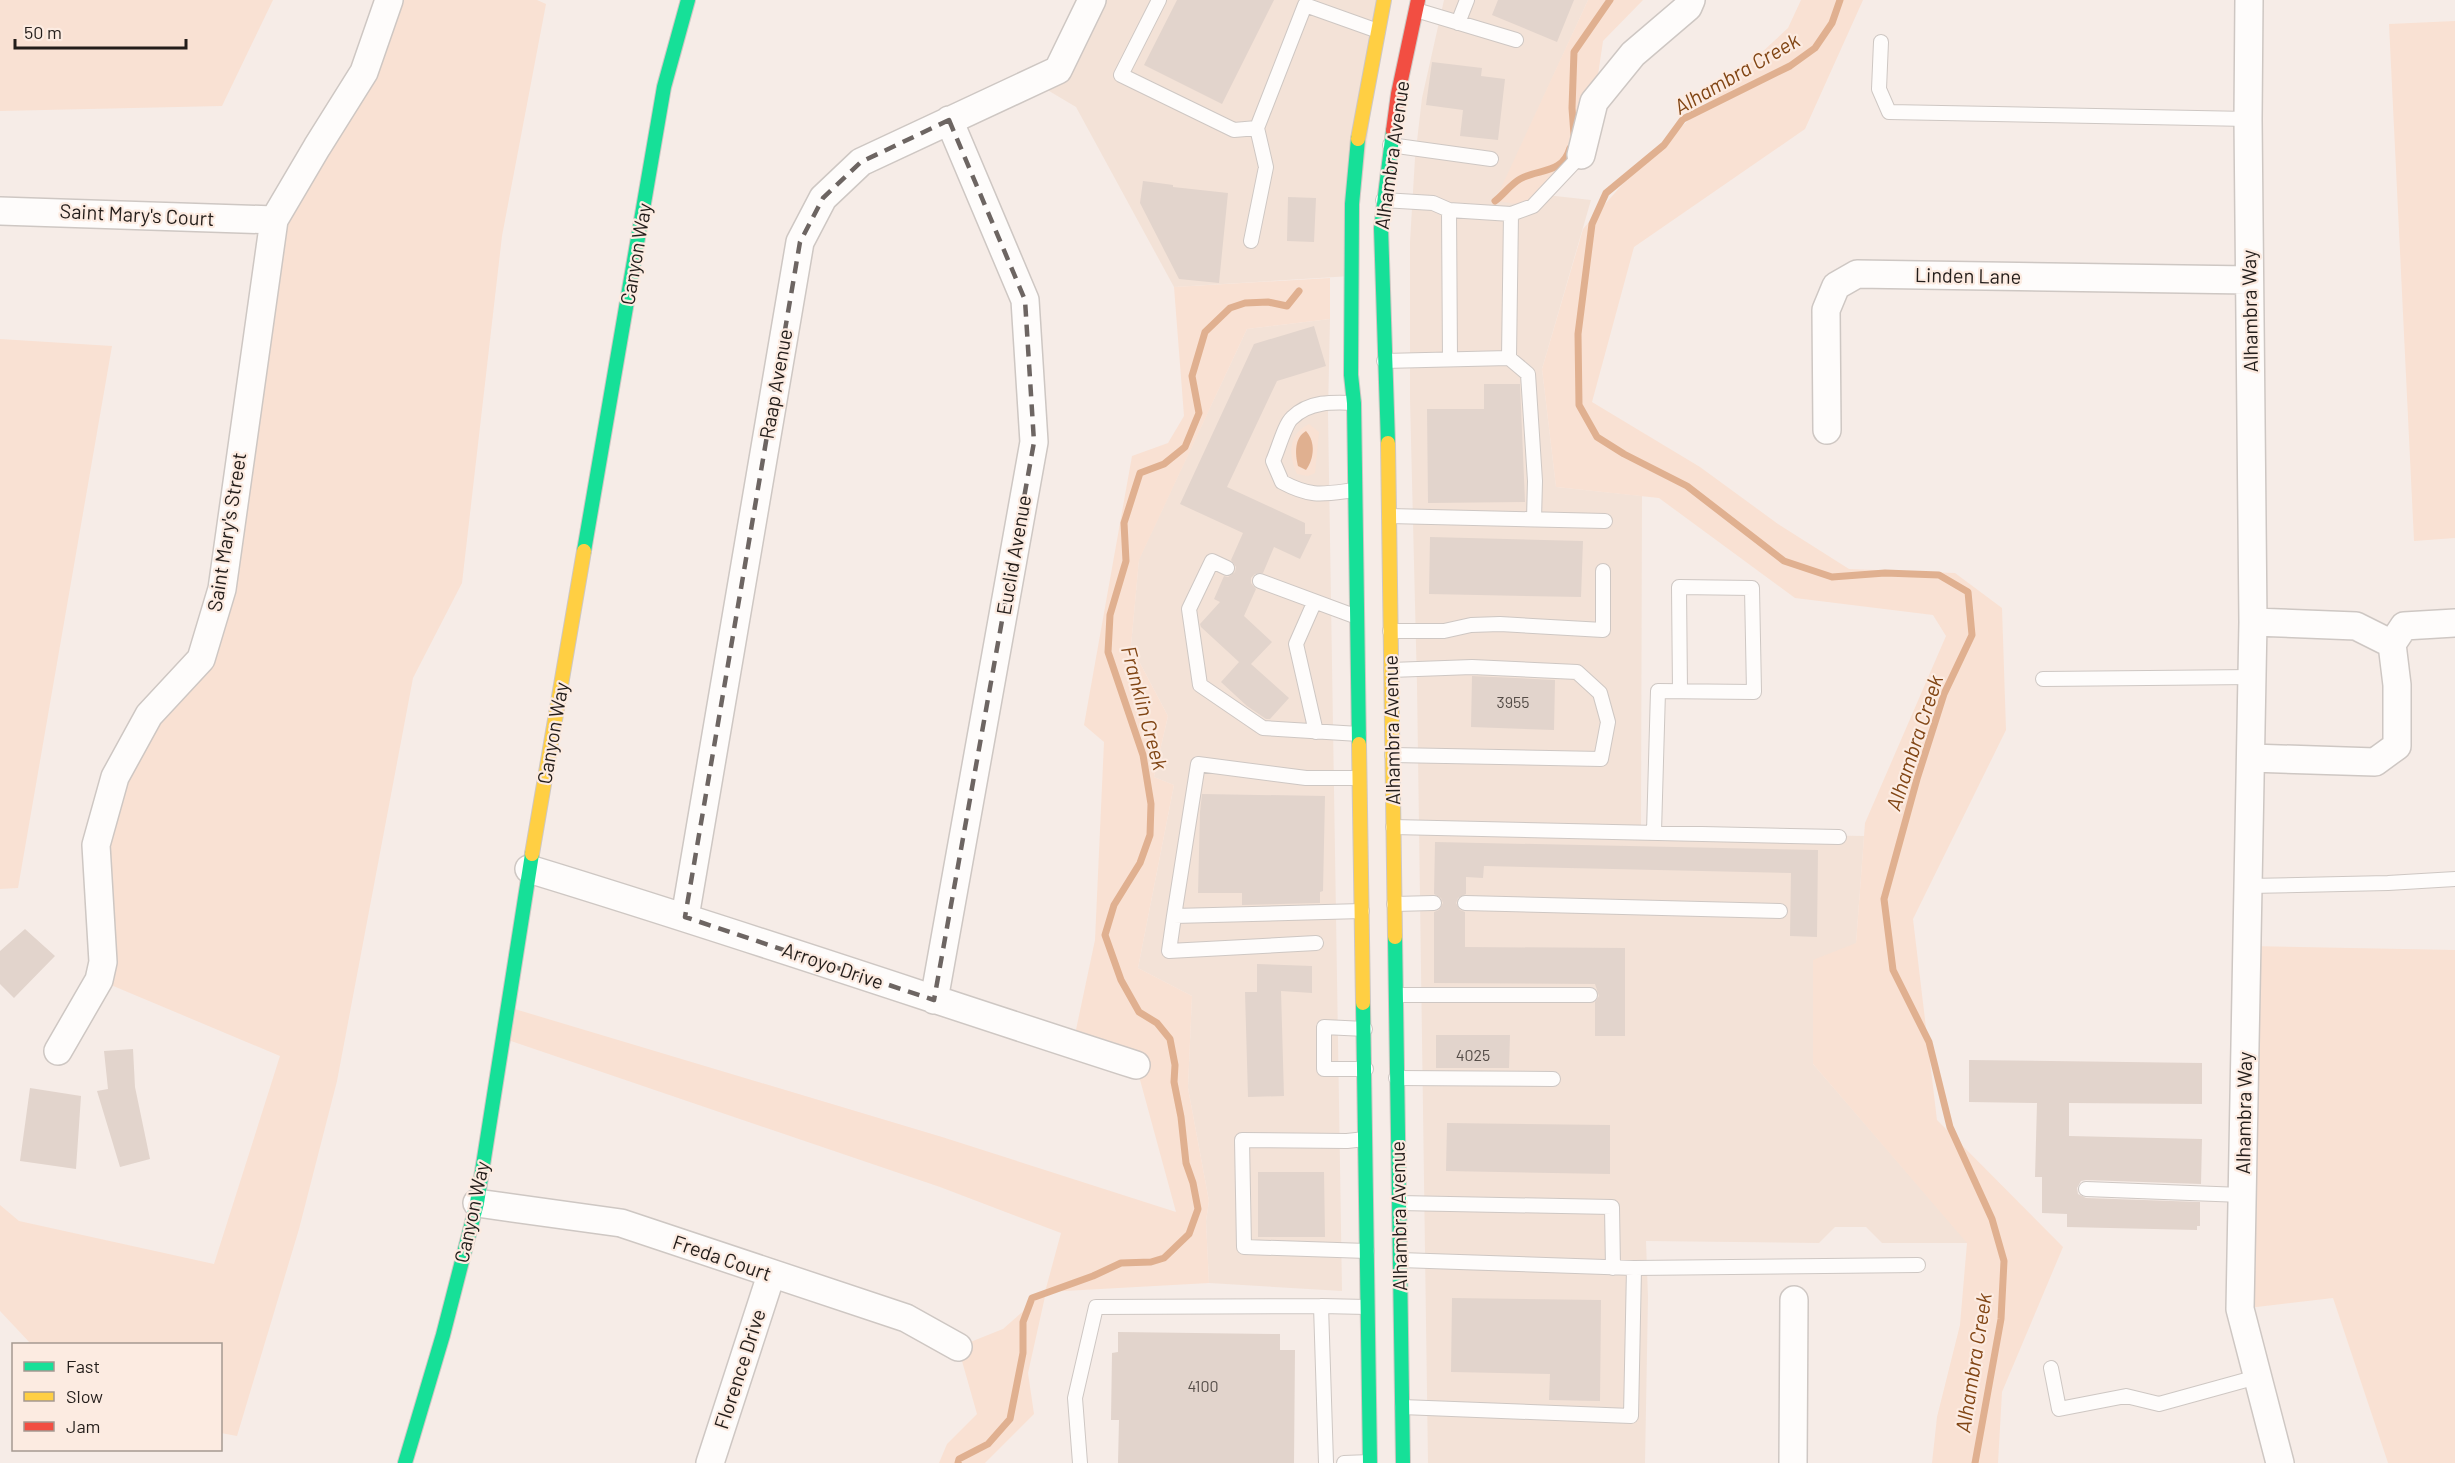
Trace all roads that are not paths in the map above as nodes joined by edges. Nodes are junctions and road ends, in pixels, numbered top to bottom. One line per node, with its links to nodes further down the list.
1 (389, 0): 25 (street, Saint Mary's Street)
2 (688, 0): 58 (main road, Canyon Way)
3 (1092, 0): 16 (street, Raap Avenue)
4 (1159, 0): 17 (lane)
5 (1384, 0): 12 (main road, Alhambra Avenue)
6 (1467, 0): 11 (lane)
7 (1690, 0): 19 (street)
8 (2249, 0): 15 (street, Alhambra Way)
9 (1306, 3): 12 (lane); 17 (lane)
10 (1417, 5): 11 (lane); 18 (main road, Alhambra Avenue)
11 (1458, 23): 13 (lane)
12 (1378, 31): 31 (main road, Alhambra Avenue)
13 (1516, 40)
14 (1881, 42): 15 (lane)
15 (2248, 119): 27 (street, Alhambra Way)
16 (949, 120): 66 (street, Raap Avenue); 70 (street, Euclid Avenue)
17 (1257, 128): 26 (lane)
18 (1390, 145): 20 (lane); 21 (main road, Alhambra Avenue)
19 (1581, 155): 24 (lane)
20 (1491, 159)
21 (1383, 200): 22 (lane); 30 (main road, Alhambra Avenue)
22 (1449, 210): 24 (lane); 29 (lane)
23 (0, 211): 25 (street, Saint Mary's Court)
24 (1511, 214): 28 (lane)
25 (274, 220): 72 (street, Saint Mary's Street)
26 (1251, 241)
27 (2249, 280): 32 (street, Linden Lane); 42 (street, Alhambra Way)
28 (1509, 358): 29 (lane); 35 (lane)
29 (1450, 359): 30 (lane)
30 (1384, 361): 34 (main road, Alhambra Avenue)
31 (1354, 403): 33 (main road, Alhambra Avenue); 33 (lane)
32 (1827, 430)
33 (1355, 490): 41 (main road, Alhambra Avenue)
34 (1389, 516): 35 (lane); 44 (main road, Alhambra Avenue)
35 (1534, 519): 36 (lane)
36 (1605, 521)
37 (1227, 568): 50 (lane)
38 (1603, 571): 44 (lane)
39 (1260, 580): 40 (lane)
40 (1314, 603): 41 (lane); 50 (lane)
41 (1357, 617): 51 (main road, Alhambra Avenue)
42 (2253, 622): 45 (street); 47 (street, Alhambra Way)
43 (2455, 623): 45 (street)
44 (1390, 631): 46 (main road, Alhambra Avenue)
45 (2392, 644): 53 (street)
46 (1391, 670): 52 (main road, Alhambra Avenue); 52 (lane)
47 (2253, 677): 48 (lane); 53 (street, Alhambra Way)
48 (2043, 679)
49 (1680, 691): 49 (lane); 56 (lane)
50 (1316, 732): 51 (lane)
51 (1359, 734): 54 (main road, Alhambra Avenue)
52 (1392, 755): 55 (main road, Alhambra Avenue)
53 (2251, 758): 60 (street, Alhambra Way)
54 (1359, 778): 63 (main road, Alhambra Avenue); 65 (lane)
55 (1393, 827): 56 (lane); 63 (main road, Alhambra Avenue)
56 (1654, 832): 57 (lane)
57 (1839, 837)
58 (529, 869): 66 (street, Arroyo Drive); 79 (main road, Canyon Way)
59 (2455, 879): 60 (lane)
60 (2249, 886): 78 (street, Alhambra Way)
61 (1434, 903): 63 (lane)
62 (1465, 903): 64 (lane)
63 (1375, 906): 65 (lane); 68 (main road, Alhambra Avenue); 71 (main road, Alhambra Avenue)
64 (1780, 911)
65 (1174, 916): 67 (lane)
66 (685, 917): 70 (street, Arroyo Drive)
67 (1316, 943)
68 (1396, 995): 69 (lane); 71 (main road, Alhambra Avenue)
69 (1590, 995)
70 (934, 1000): 73 (street, Arroyo Drive)
71 (1380, 1030): 74 (main road, Alhambra Avenue); 74 (main road, Alhambra Avenue); 74 (lane)
72 (58, 1051)
73 (1136, 1065)
74 (1380, 1074): 75 (lane); 76 (main road, Alhambra Avenue); 80 (main road, Alhambra Avenue)
75 (1552, 1079)
76 (1365, 1139): 81 (main road, Alhambra Avenue); 81 (lane)
77 (2086, 1189): 78 (lane)
78 (2242, 1195): 92 (street, Alhambra Way)
79 (477, 1203): 86 (street, Freda Court); 94 (main road, Canyon Way)
80 (1399, 1203): 82 (main road, Alhambra Avenue); 84 (lane)
81 (1366, 1251): 89 (main road, Alhambra Avenue)
82 (1400, 1260): 84 (lane); 93 (main road, Alhambra Avenue)
83 (1917, 1265): 85 (lane)
84 (1613, 1268): 85 (lane)
85 (1634, 1268): 93 (lane)
86 (771, 1275): 90 (street, Freda Court); 95 (street, Florence Drive)
87 (1794, 1300): 101 (street)
88 (1321, 1306): 89 (lane); 96 (lane); 97 (lane)
89 (1367, 1307): 99 (main road, Alhambra Avenue)
90 (958, 1347)
91 (2051, 1368): 92 (lane)
92 (2258, 1377): 102 (street, Alhambra Way)
93 (1402, 1407): 100 (main road, Alhambra Avenue)
94 (405, 1463)
95 (710, 1463)
96 (1080, 1463)
97 (1326, 1463)
98 (1344, 1463): 99 (lane)
99 (1370, 1463)
100 (1403, 1463)
101 (1793, 1463)
102 (2280, 1463)

